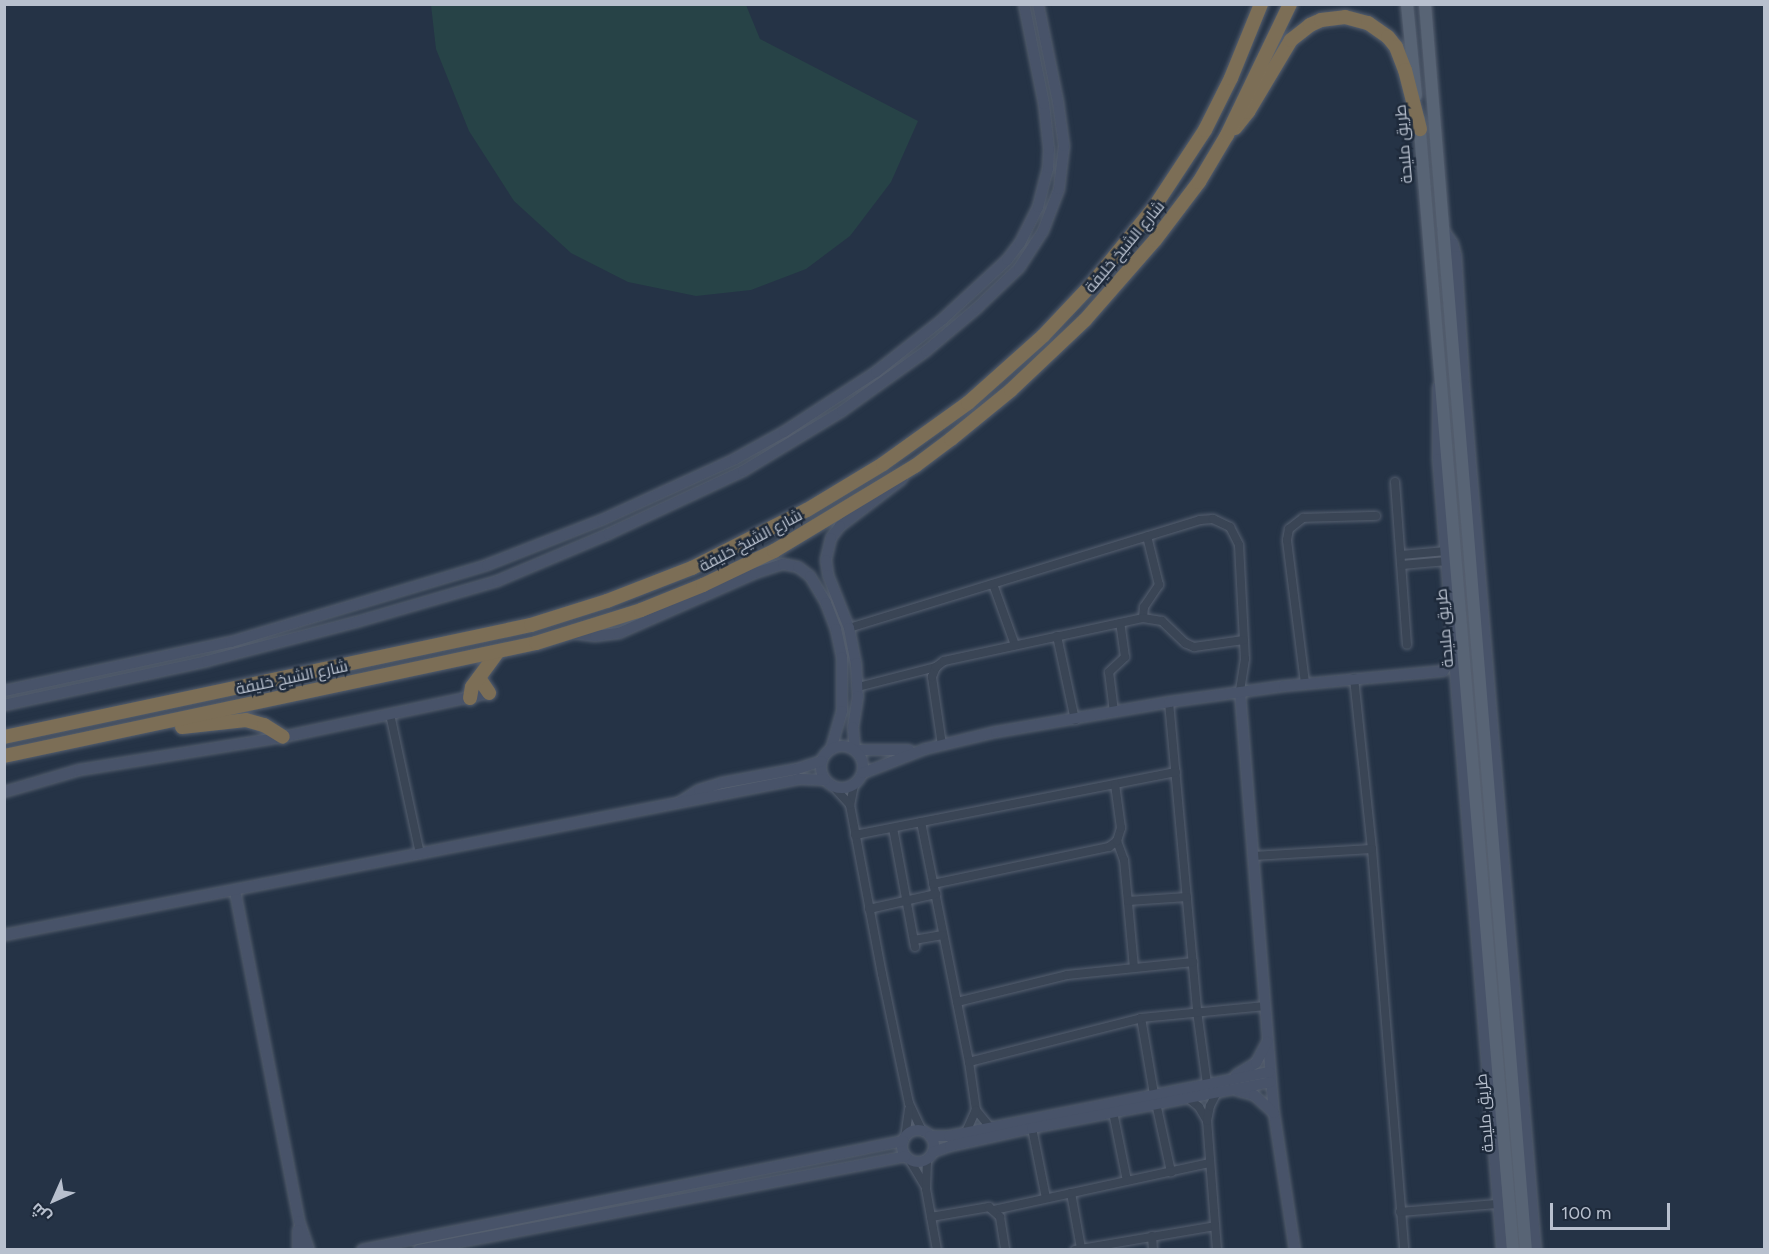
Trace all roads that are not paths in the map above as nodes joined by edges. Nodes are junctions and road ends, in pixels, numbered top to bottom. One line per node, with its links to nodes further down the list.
1 (1024, 4): 19 (street)
2 (1038, 4): 22 (street)
3 (1262, 4): 8 (highway, شارع الشيخ خليفة)
4 (1268, 4): 8 (highway)
5 (1290, 4): 10 (highway, شارع الشيخ خليفة)
6 (1407, 4): 9 (main road, طريق مليحة)
7 (1425, 4): 11 (main road, طريق مليحة)
8 (1244, 46): 54 (highway, شارع الشيخ خليفة)
9 (1420, 129): 10 (highway); 12 (main road, طريق مليحة)
10 (1227, 135): 13 (highway, شارع الشيخ خليفة)
11 (1442, 228): 28 (street); 33 (main road, طريق مليحة)
12 (1441, 378): 18 (street); 69 (main road, طريق مليحة)
13 (915, 466): 25 (street); 26 (highway, شارع الشيخ خليفة)
14 (1395, 482): 17 (street)
15 (1376, 516): 41 (street)
16 (1147, 536): 21 (street); 23 (street); 29 (street)
17 (1401, 555): 18 (street); 20 (street)
18 (1446, 556): 20 (street); 35 (street)
19 (487, 565): 22 (street); 30 (street)
20 (1402, 565): 32 (street)
21 (993, 584): 25 (street); 31 (street)
22 (447, 596): 36 (street)
23 (1143, 618): 24 (street); 29 (street)
24 (1120, 623): 27 (street); 50 (street)
25 (849, 628): 43 (street)
26 (571, 633): 34 (highway, شارع الشيخ خليفة); 57 (street)
27 (1057, 636): 31 (street); 52 (street)
28 (1486, 638): 33 (main road); 118 (street)
29 (1244, 640): 45 (street)
30 (231, 642): 36 (street); 44 (street)
31 (1016, 645): 37 (street)
32 (1407, 645)
33 (1478, 649): 118 (main road, طريق مليحة)
34 (497, 653): 39 (highway); 53 (highway, شارع الشيخ خليفة)
35 (1455, 657): 38 (street); 42 (street)
36 (207, 662): 49 (street)
37 (936, 667): 43 (street); 56 (street)
38 (1443, 671): 40 (street); 42 (street)
39 (479, 678): 46 (highway); 47 (highway)
40 (1354, 678): 41 (street); 76 (street)
41 (1305, 683): 45 (street)
42 (1456, 683): 64 (street)
43 (858, 687): 59 (street)
44 (4, 691)
45 (1240, 692): 48 (street); 78 (street)
46 (489, 693): 47 (street)
47 (470, 698): 51 (street)
48 (1170, 702): 50 (street); 62 (street)
49 (4, 705)
50 (1114, 712): 52 (street)
51 (390, 714): 55 (street); 77 (street)
52 (1075, 720): 56 (street)
53 (162, 723): 55 (highway); 60 (highway, شارع الشيخ خليفة)
54 (7, 736)
55 (282, 737): 68 (street)
56 (942, 745): 58 (street)
57 (831, 749): 59 (street); 61 (street)
58 (925, 749): 59 (street); 63 (street)
59 (855, 750): 63 (street)
60 (6, 756)
61 (822, 761): 65 (street); 70 (street)
62 (1176, 772): 66 (street); 83 (street)
63 (863, 773): 67 (street)
64 (1462, 783): 69 (main road); 87 (street)
65 (830, 784): 67 (street); 70 (street); 71 (street)
66 (1115, 784): 72 (street); 75 (street)
67 (854, 785): 71 (street)
68 (4, 792)
69 (1474, 795): 82 (main road, طريق مليحة)
70 (675, 805): 77 (street)
71 (850, 805): 74 (street)
72 (921, 822): 73 (street); 79 (street)
73 (893, 828): 74 (street); 84 (street)
74 (855, 835): 86 (street)
75 (1116, 841): 79 (street); 85 (street)
76 (1372, 849): 78 (street); 123 (street)
77 (420, 854): 80 (street)
78 (1253, 856): 93 (street)
79 (933, 884): 81 (street)
80 (235, 891): 88 (street); 125 (street)
81 (936, 894): 84 (street); 89 (street)
82 (1483, 895): 87 (main road); 140 (main road, طريق مليحة)
83 (1187, 897): 85 (street); 90 (street)
84 (907, 900): 86 (street); 89 (street)
85 (1128, 901): 91 (street)
86 (870, 909): 102 (street)
87 (1474, 913): 121 (street)
88 (4, 935)
89 (943, 935): 92 (street)
90 (1193, 962): 91 (street); 94 (street)
91 (1134, 967): 92 (street)
92 (957, 1002): 97 (street)
93 (1265, 1006): 94 (street); 96 (street)
94 (1197, 1011): 95 (street); 99 (street)
95 (1141, 1018): 97 (street); 101 (street)
96 (1268, 1039): 98 (street); 99 (street)
97 (969, 1062): 103 (street)
98 (1270, 1077): 99 (street); 105 (street)
99 (1214, 1086): 100 (street); 101 (street); 105 (street); 106 (street)
100 (1188, 1098): 101 (street); 106 (street)
101 (1155, 1099): 104 (street); 107 (street); 115 (street)
102 (909, 1104): 110 (street); 111 (street)
103 (976, 1110): 107 (street); 109 (street)
104 (1113, 1112): 108 (street); 116 (street)
105 (1274, 1113): 137 (street)
106 (1207, 1121): 114 (street)
107 (990, 1127): 109 (street)
108 (1032, 1128): 112 (street); 120 (street)
109 (966, 1132): 110 (street)
110 (926, 1133): 111 (street); 112 (street)
111 (904, 1139): 113 (street); 131 (street)
112 (930, 1156): 113 (street); 117 (street)
113 (907, 1157): 117 (street); 132 (street)
114 (1210, 1163): 115 (street); 126 (street)
115 (1171, 1172): 116 (street)
116 (1127, 1181): 119 (street)
117 (926, 1188): 124 (street)
118 (1526, 1191): 141 (main road, طريق مليحة); 142 (street)
119 (1071, 1193): 120 (street); 128 (street)
120 (1046, 1198): 122 (street)
121 (1497, 1204): 123 (street); 139 (street)
122 (994, 1210): 124 (street); 134 (street)
123 (1400, 1212): 138 (street)
124 (931, 1217): 133 (street)
125 (298, 1221): 129 (street); 130 (street)
126 (1215, 1226): 127 (street); 136 (street)
127 (1152, 1236): 128 (street); 135 (street)
128 (1078, 1249)
129 (298, 1250)
130 (309, 1250)
131 (362, 1250)
132 (419, 1250)
133 (938, 1250)
134 (1005, 1250)
135 (1153, 1250)
136 (1217, 1250)
137 (1296, 1250)
138 (1404, 1250)
139 (1502, 1250)
140 (1513, 1250)
141 (1526, 1250)
142 (1536, 1250)

